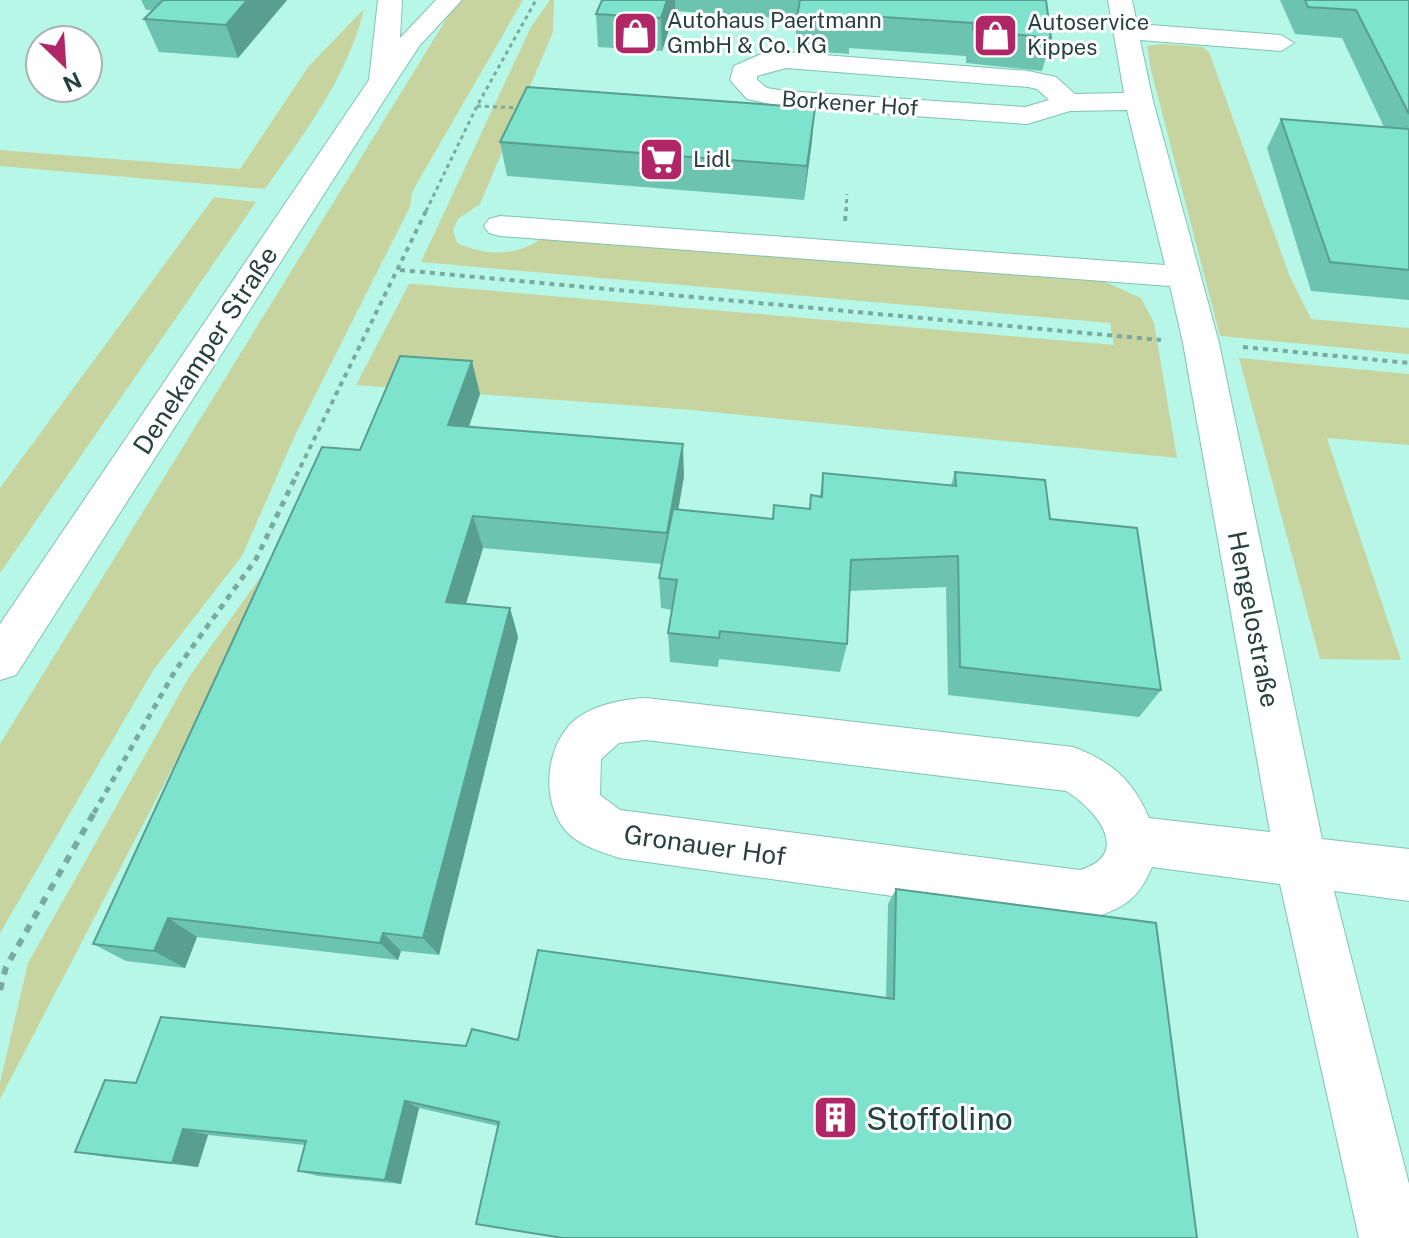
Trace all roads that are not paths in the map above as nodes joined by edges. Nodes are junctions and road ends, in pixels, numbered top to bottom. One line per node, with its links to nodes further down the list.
1 (390, 0): 7 (street)
2 (418, 0): 5 (street, Denekamper Straße)
3 (450, 0): 5 (street, Denekamper Straße)
4 (1123, 15): 6 (street); 8 (street, Hengelostraße)
5 (411, 40): 7 (street, Denekamper Straße)
6 (1281, 43)
7 (383, 80): 12 (street, Denekamper Straße)
8 (1139, 101): 9 (street, Borkener Hof); 11 (street, Hengelostraße)
9 (1068, 103): 9 (street, Borkener Hof)
10 (500, 226): 11 (street)
11 (1186, 277): 14 (street, Hengelostraße)
12 (0, 661)
13 (1133, 840): 13 (street, Gronauer Hof); 14 (street)
14 (1301, 861): 15 (street); 16 (street, Hengelostraße)
15 (1409, 875)
16 (1391, 1238)

